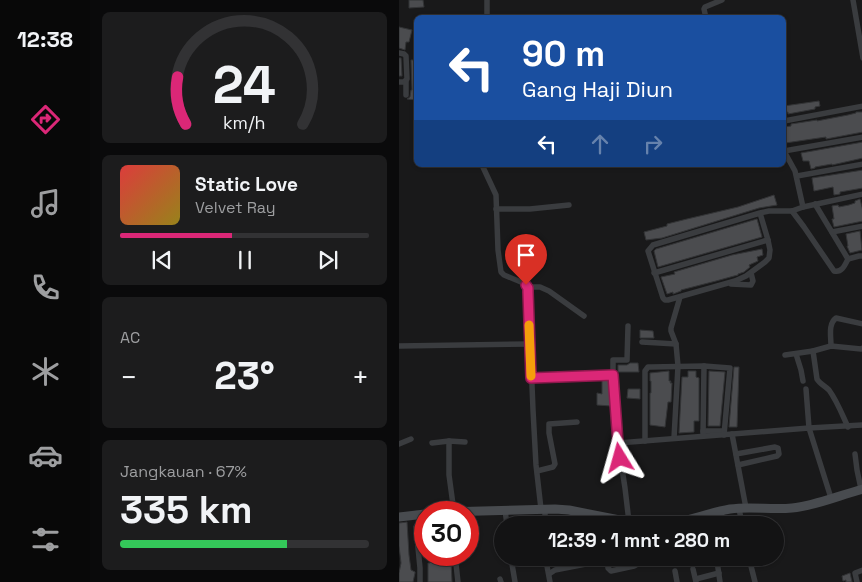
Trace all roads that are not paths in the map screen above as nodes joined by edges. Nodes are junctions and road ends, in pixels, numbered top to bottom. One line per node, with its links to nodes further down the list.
1 (487, 0): 4 (street)
2 (722, 0): 5 (street)
3 (853, 0): 6 (street)
4 (487, 15)
5 (705, 15)
6 (861, 37): 8 (street)
7 (399, 53): 9 (street)
8 (862, 58)
9 (406, 81): 10 (street); 11 (street)
10 (399, 82)
11 (406, 95)
12 (862, 106): 13 (street)
13 (786, 121)
14 (862, 137): 15 (street)
15 (786, 151)
16 (786, 154): 19 (street)
17 (862, 164): 19 (street)
18 (483, 167): 24 (street)
19 (797, 176): 23 (street)
20 (862, 194): 22 (street)
21 (569, 204): 24 (street)
22 (815, 204): 23 (street); 28 (street)
23 (803, 207): 25 (street)
24 (497, 209): 35 (street)
25 (792, 212): 26 (street); 31 (street)
26 (760, 213): 29 (street); 32 (street)
27 (862, 226): 28 (street)
28 (832, 232): 31 (street)
29 (768, 240): 32 (street); 33 (street)
30 (862, 256): 31 (street)
31 (849, 259)
32 (654, 273): 36 (street)
33 (751, 273): 34 (street); 34 (street)
34 (726, 284): 36 (street)
35 (528, 288): 37 (street); 41 (street)
36 (680, 297): 42 (street)
37 (584, 316)
38 (862, 324): 44 (street)
39 (628, 326): 51 (street)
40 (642, 342): 42 (street)
41 (530, 344): 43 (street); 52 (street)
42 (676, 344): 49 (street)
43 (399, 346)
44 (831, 346): 45 (street); 46 (street)
45 (862, 348)
46 (813, 351): 47 (street); 57 (street)
47 (795, 354): 48 (street); 53 (street)
48 (785, 355)
49 (678, 366): 50 (street); 62 (street); 65 (street)
50 (704, 366): 59 (street); 60 (street)
51 (613, 375): 52 (street); 68 (street)
52 (531, 378): 73 (street)
53 (803, 381)
54 (806, 389): 58 (street)
55 (577, 422): 73 (street)
56 (862, 425): 57 (street)
57 (848, 427): 58 (street)
58 (809, 428): 61 (street); 75 (street)
59 (724, 433): 60 (street); 61 (street)
60 (703, 434): 62 (street)
61 (732, 434): 70 (street)
62 (674, 438): 65 (street)
63 (411, 439): 69 (street)
64 (449, 441): 66 (street); 67 (street); 76 (street)
65 (645, 441): 68 (street)
66 (465, 442)
67 (432, 443)
68 (618, 443): 85 (street)
69 (399, 444)
70 (736, 454): 72 (street); 72 (street)
71 (855, 454): 74 (street)
72 (738, 465): 77 (street)
73 (537, 471): 78 (street)
74 (862, 489): 75 (main road)
75 (831, 498): 77 (main road)
76 (453, 501)
77 (743, 508): 86 (main road); 87 (street)
78 (543, 509): 79 (main road); 83 (street); 84 (main road)
79 (505, 510): 80 (main road); 82 (street)
80 (479, 511)
81 (414, 515): 88 (main road)
82 (506, 516)
83 (544, 516)
84 (590, 516)
85 (630, 516)
86 (702, 516)
87 (743, 516)
88 (399, 517)
89 (420, 566): 104 (street)
90 (456, 566): 105 (street)
91 (512, 566): 106 (street)
92 (548, 566): 102 (street)
93 (576, 566): 102 (street)
94 (608, 566): 95 (street)
95 (634, 566)
96 (718, 566): 101 (street)
97 (751, 566): 110 (street)
98 (693, 569): 103 (street)
99 (862, 570): 111 (street)
100 (675, 571): 108 (street)
101 (719, 573): 103 (street); 109 (street)
102 (549, 574): 107 (street)
103 (696, 581)
104 (419, 582)
105 (458, 582)
106 (515, 582)
107 (550, 582)
108 (677, 582)
109 (721, 582)
110 (755, 582)
111 (857, 582)

